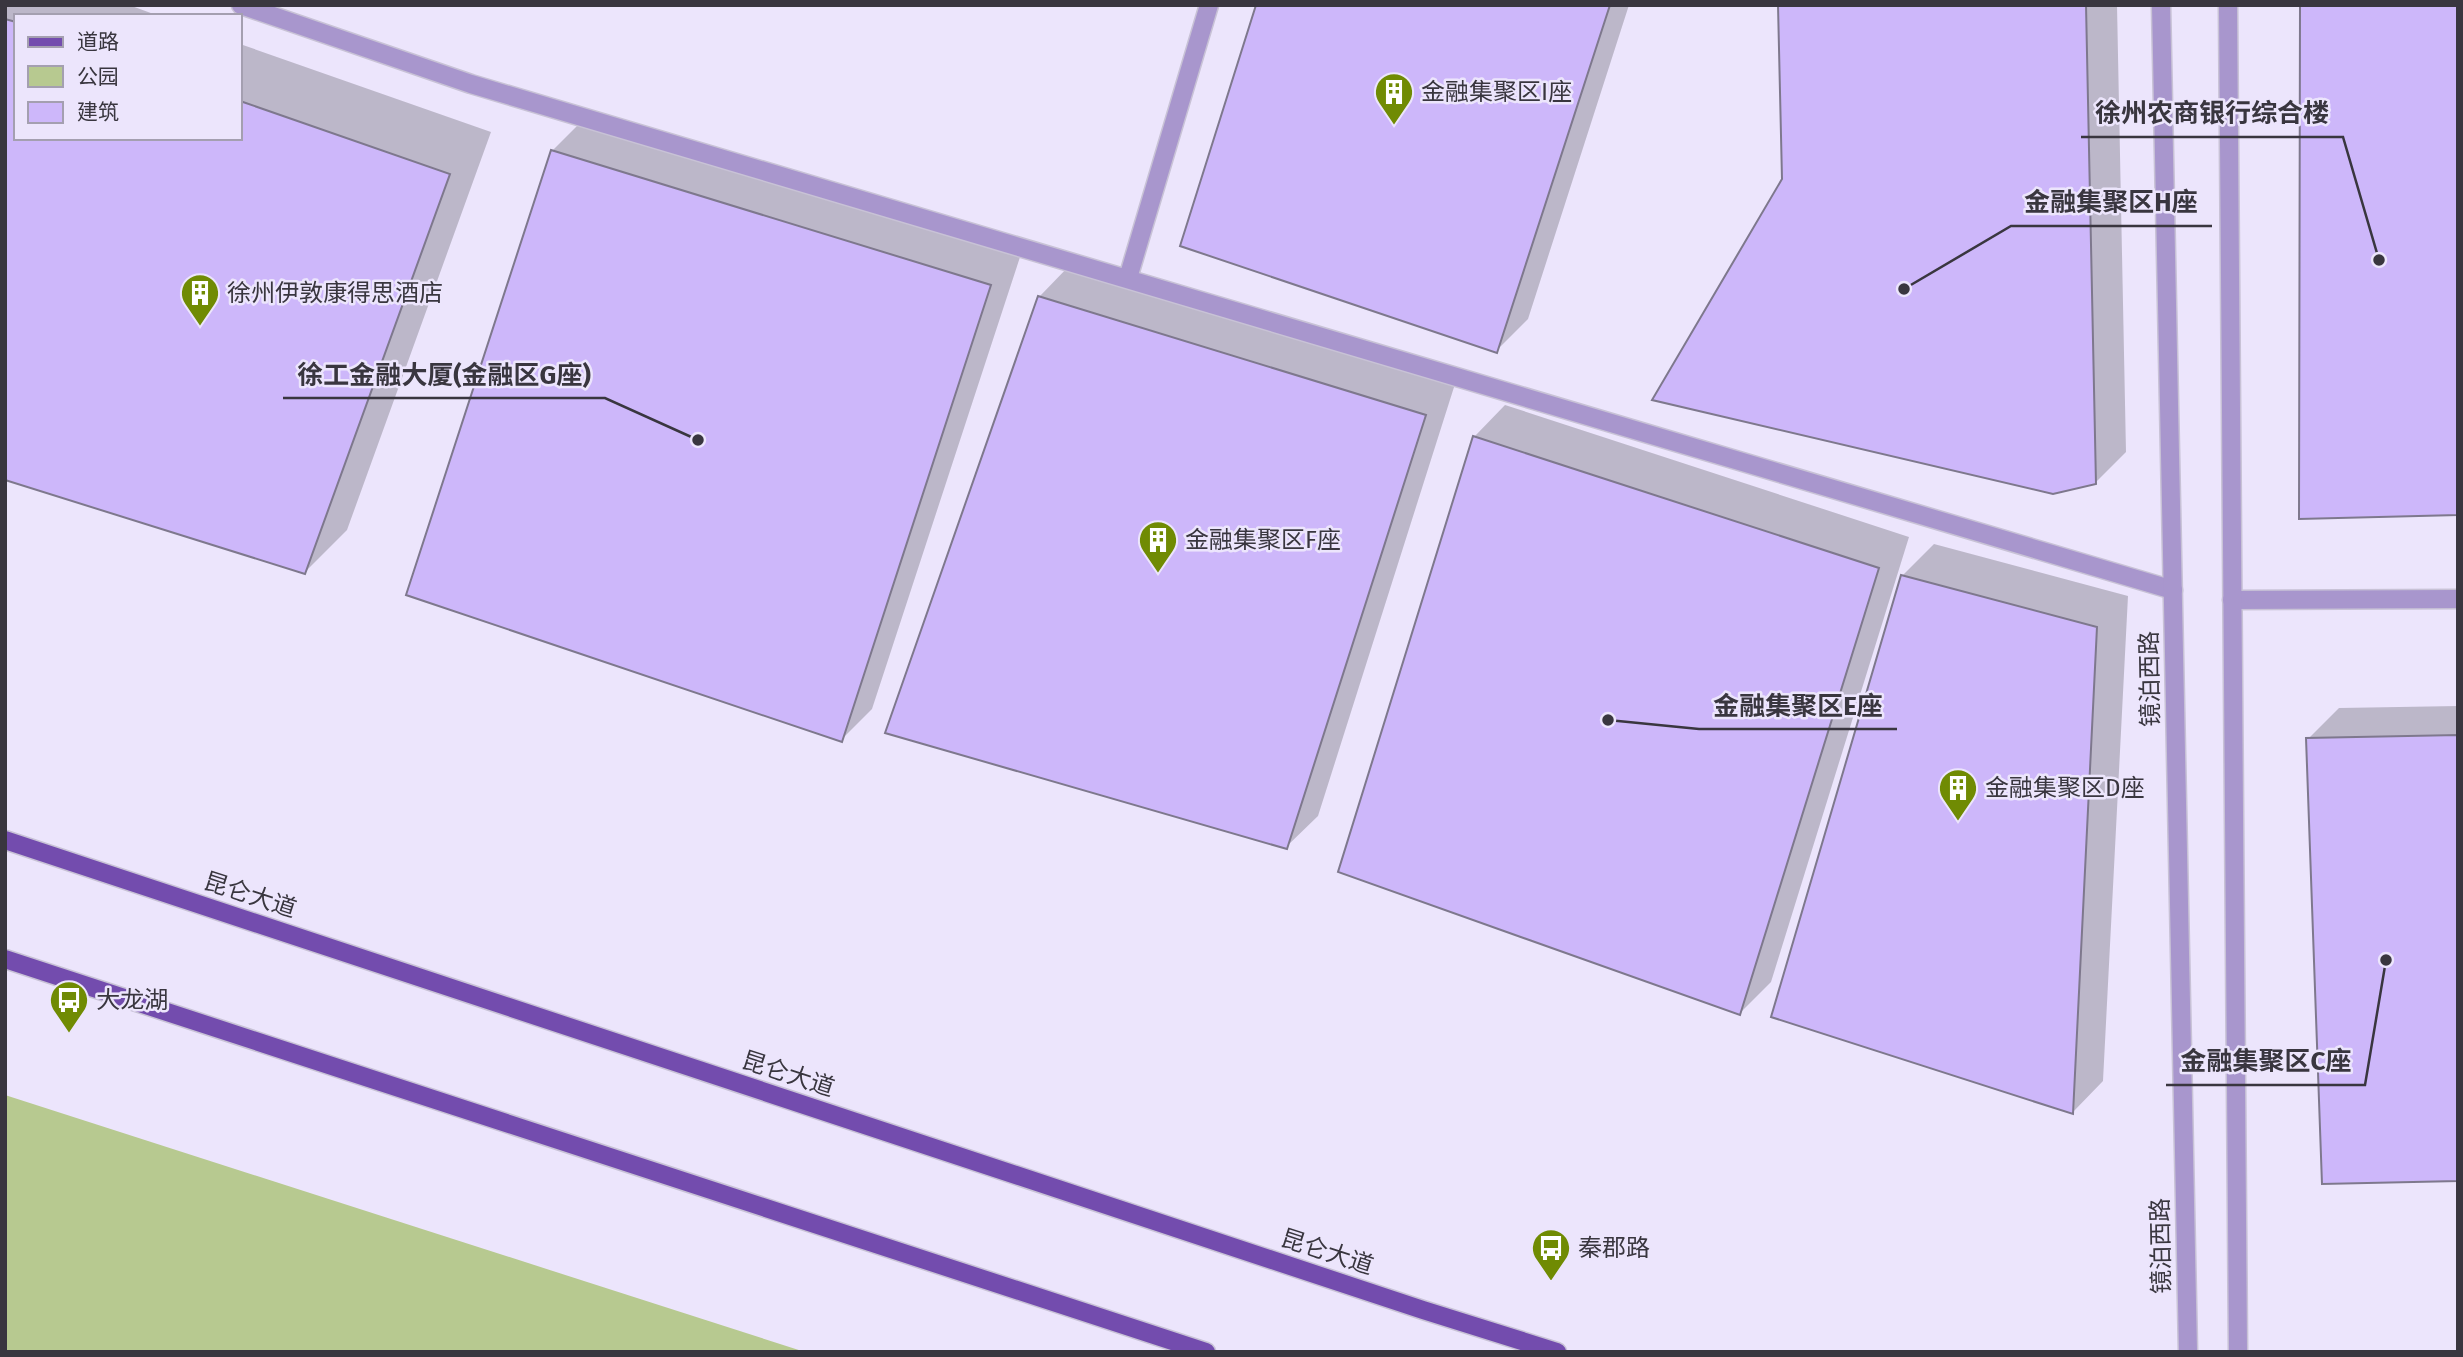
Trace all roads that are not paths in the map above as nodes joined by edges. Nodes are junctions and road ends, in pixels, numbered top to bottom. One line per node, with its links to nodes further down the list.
1 (241, 5): 5 (street)
2 (1209, 5): 5 (street)
3 (2161, 5): 6 (street, 镜泊西路)
4 (2228, 5): 8 (street)
5 (1128, 278): 6 (street)
6 (2173, 590): 13 (street, 镜泊西路)
7 (2458, 599): 8 (street)
8 (2232, 600): 14 (street)
9 (5, 840): 12 (main road, 昆仑大道)
10 (5, 959): 11 (main road)
11 (1206, 1352)
12 (1557, 1352)
13 (2188, 1352)
14 (2238, 1352)

